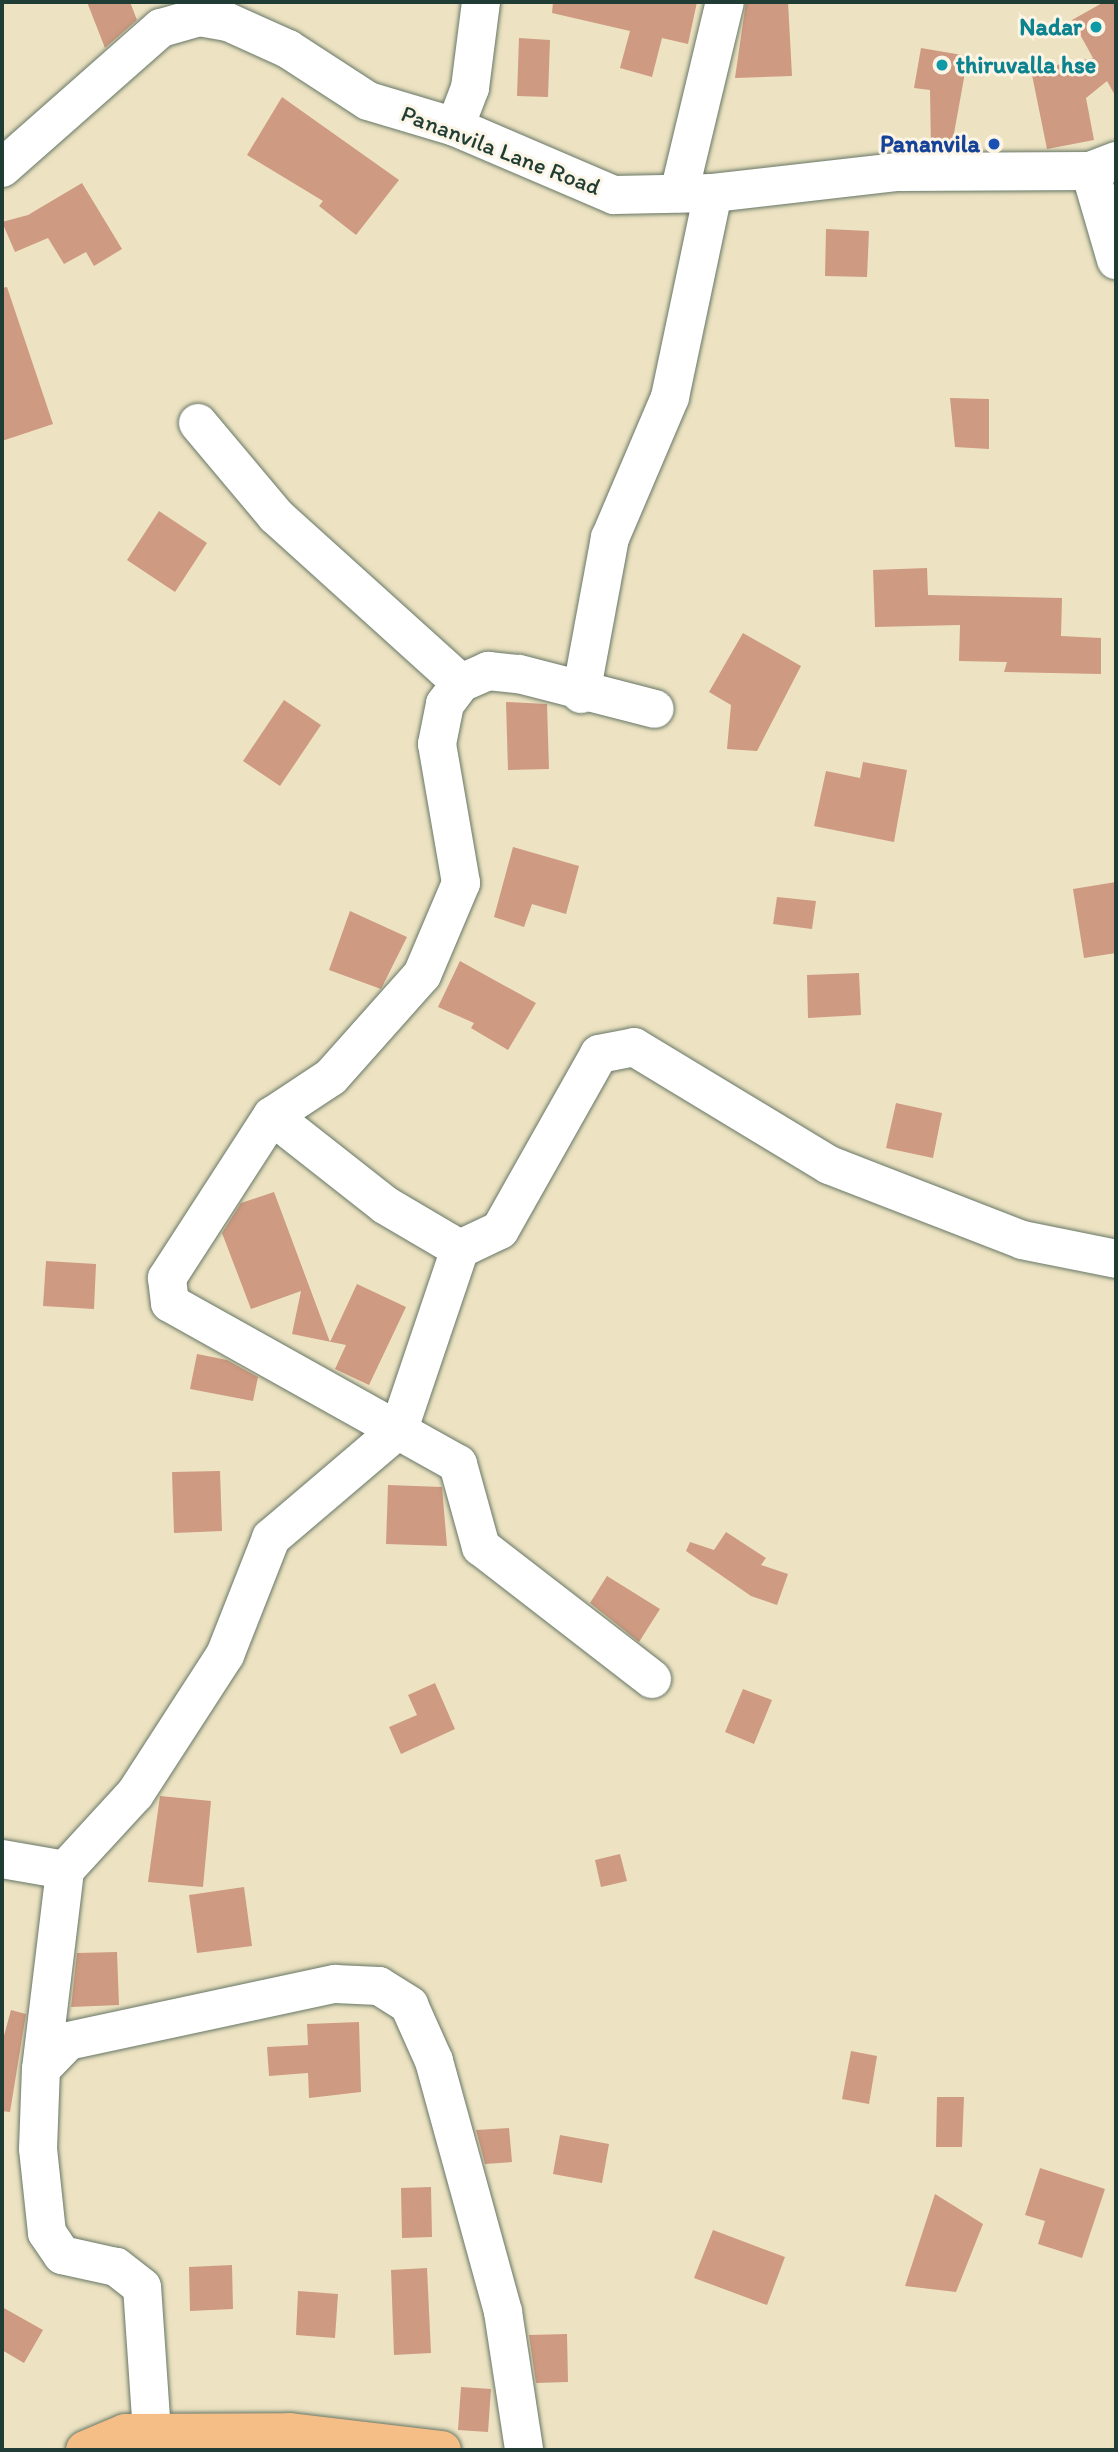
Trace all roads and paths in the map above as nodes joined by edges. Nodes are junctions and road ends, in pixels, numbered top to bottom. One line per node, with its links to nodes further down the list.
1 (481, 2): 3 (street)
2 (724, 2): 6 (street)
3 (455, 127): 5 (street, Pananvila Lane Road); 6 (street, Pananvila Lane Road)
4 (1103, 166): 6 (street, Pananvila Lane Road); 7 (street)
5 (2, 169)
6 (696, 193): 10 (street)
7 (1116, 260)
8 (198, 423): 9 (street)
9 (461, 683): 10 (street); 12 (street)
10 (581, 694): 11 (street)
11 (655, 709)
12 (272, 1115): 13 (street); 15 (street)
13 (460, 1249): 14 (street); 15 (street)
14 (1116, 1259)
15 (398, 1429): 16 (street); 18 (street)
16 (652, 1679)
17 (2, 1858): 18 (street)
18 (65, 1870): 19 (street)
19 (41, 2069): 20 (street); 23 (street)
20 (152, 2433): 21 (main road); 22 (main road)
21 (85, 2450)
22 (442, 2450)
23 (524, 2450)

